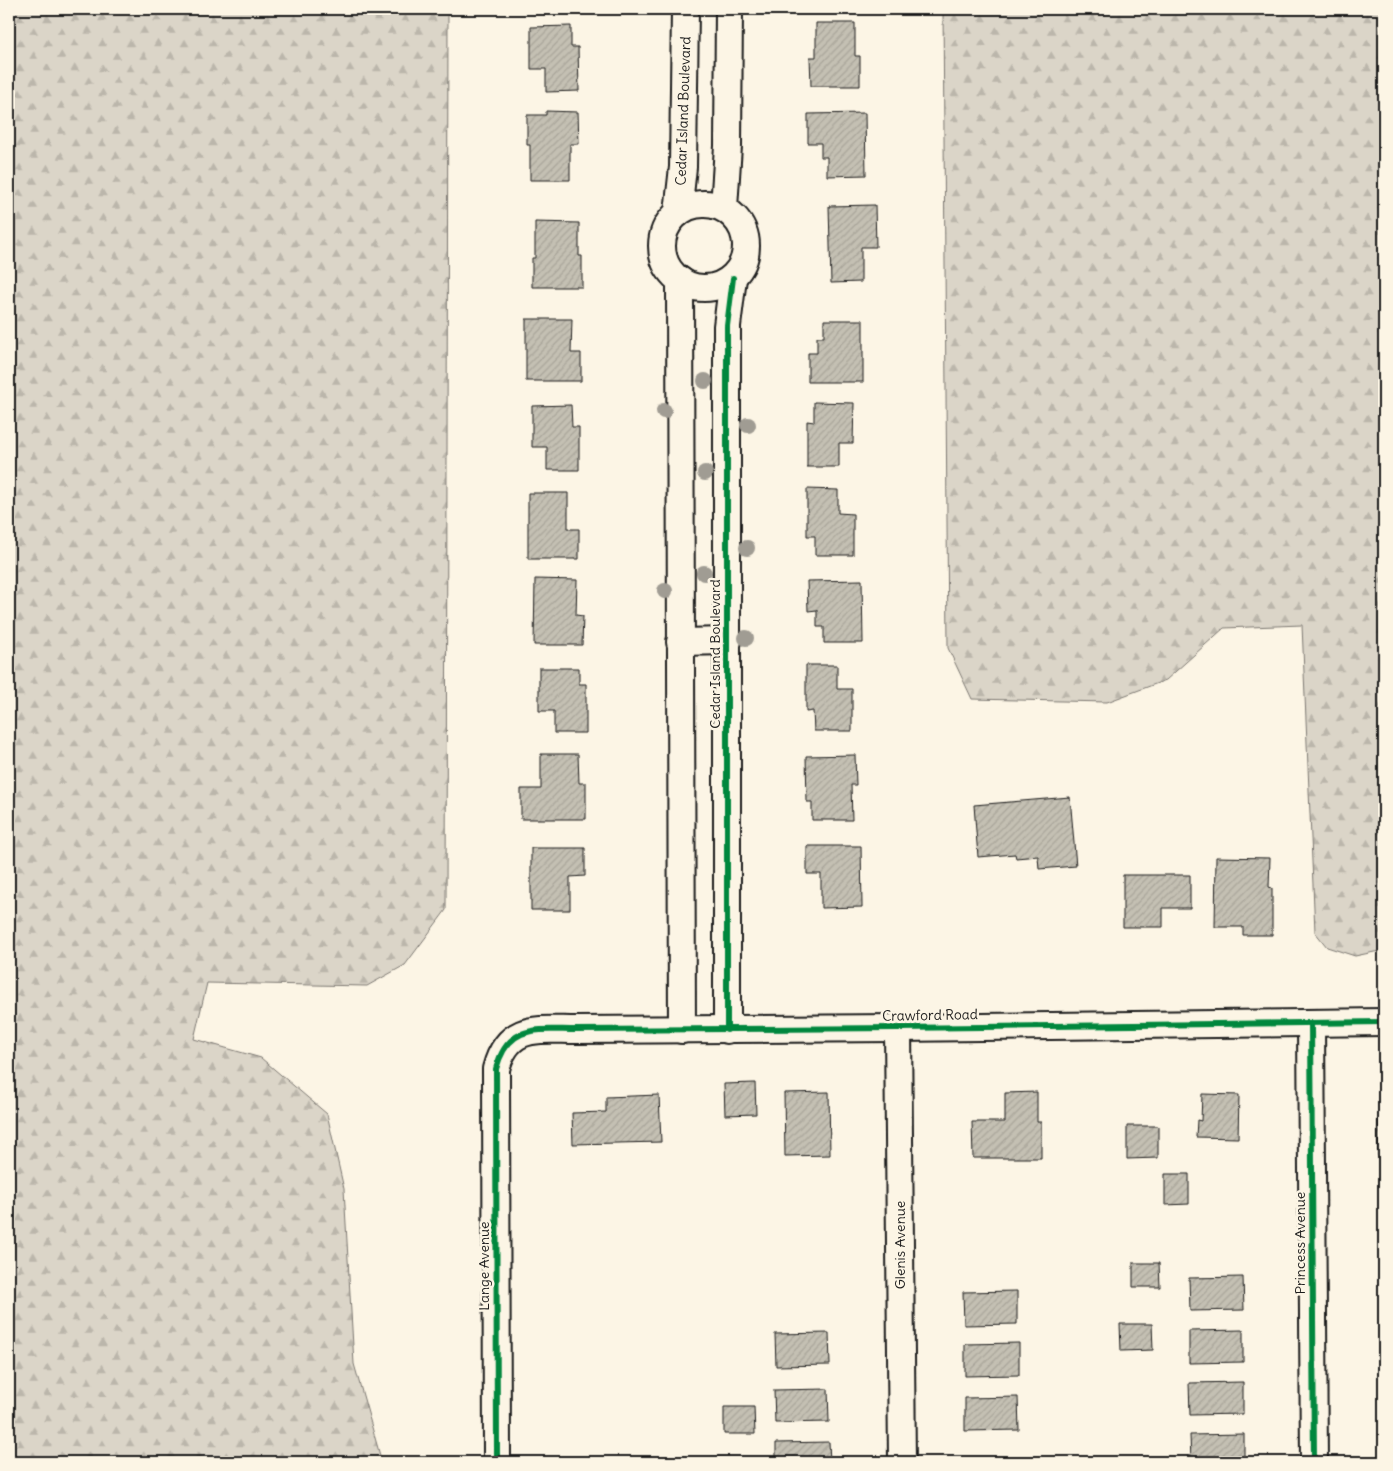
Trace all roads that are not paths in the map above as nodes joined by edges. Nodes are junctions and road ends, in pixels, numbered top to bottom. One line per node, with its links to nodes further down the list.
1 (685, 9): 4 (street, Cedar Island Boulevard)
2 (729, 9): 3 (street)
3 (724, 208): 4 (street, Cedar Island Boulevard); 5 (street, Cedar Island Boulevard)
4 (678, 214): 6 (street, Cedar Island Boulevard)
5 (733, 278): 6 (street); 7 (street, Cedar Island Boulevard)
6 (680, 280): 8 (street)
7 (728, 640): 8 (street, Cedar Island Boulevard); 13 (street, Cedar Island Boulevard)
8 (680, 642): 12 (street)
9 (1384, 1022): 10 (street, Crawford Road)
10 (1311, 1023): 11 (street, Crawford Road); 17 (street, Princess Avenue)
11 (898, 1028): 13 (street, Crawford Road); 16 (street, Glenis Avenue)
12 (682, 1030): 13 (street, Crawford Road); 14 (street, Crawford Road)
13 (727, 1030)
14 (496, 1069): 15 (street, Lange Avenue)
15 (497, 1462)
16 (902, 1462)
17 (1314, 1462)

